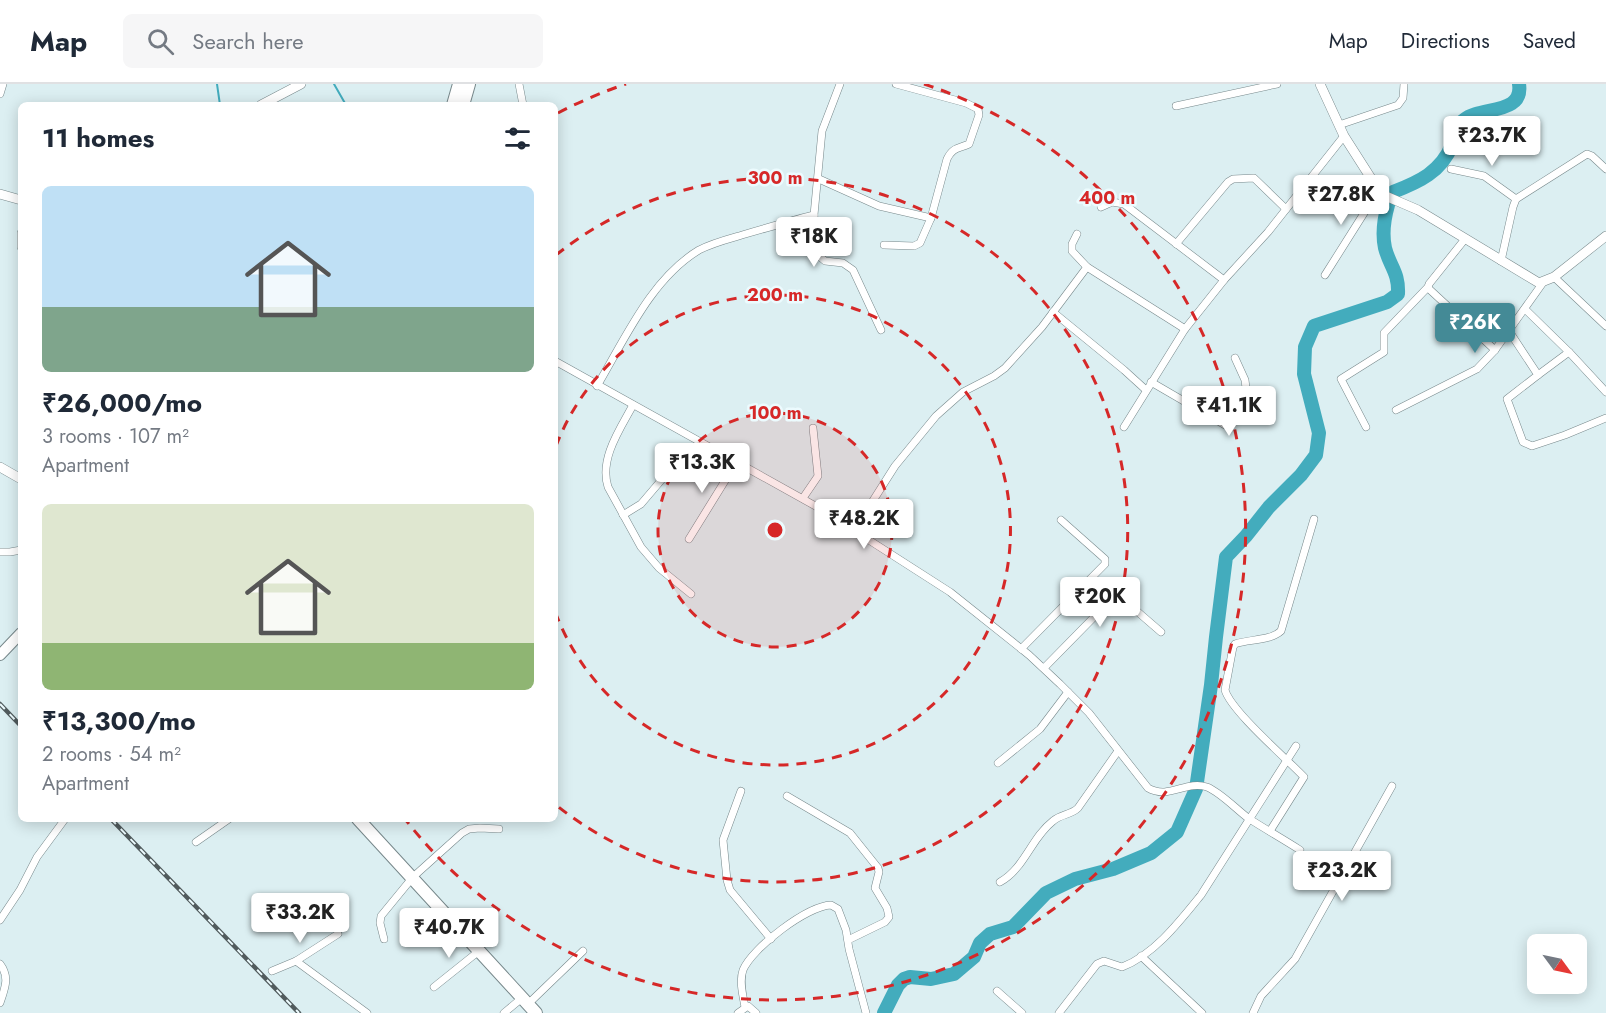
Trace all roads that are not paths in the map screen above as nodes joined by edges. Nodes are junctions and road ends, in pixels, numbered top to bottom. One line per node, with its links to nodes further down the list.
1 (3, 84): 11 (street)
2 (301, 84): 12 (street)
3 (459, 84): 13 (highway)
4 (469, 84): 14 (highway)
5 (519, 84): 15 (street)
6 (840, 84): 21 (street)
7 (896, 84): 29 (street)
8 (1276, 84): 16 (street)
9 (1320, 84): 17 (street)
10 (1404, 84): 17 (street)
11 (0, 94)
12 (267, 102)
13 (454, 102)
14 (464, 102)
15 (522, 102)
16 (1176, 106)
17 (1339, 125): 18 (street)
18 (1344, 136): 22 (street); 27 (street)
19 (1451, 169): 24 (street)
20 (1606, 169): 24 (street)
21 (819, 179): 28 (street); 29 (street)
22 (1378, 191): 32 (street); 37 (street)
23 (0, 194): 25 (street)
24 (1516, 199): 35 (street)
25 (18, 200)
26 (1101, 207): 33 (street)
27 (1286, 209): 33 (street); 39 (street)
28 (813, 215): 46 (street); 54 (street)
29 (932, 218): 34 (street)
30 (1077, 234): 36 (street)
31 (1606, 236): 38 (street)
32 (1465, 239): 35 (street); 41 (street)
33 (1176, 244): 39 (street)
34 (884, 245)
35 (1501, 261): 40 (street)
36 (1087, 267): 43 (street); 45 (street)
37 (1325, 275)
38 (1554, 277): 40 (street); 44 (street)
39 (1224, 280): 45 (street)
40 (1542, 284): 42 (street)
41 (1428, 287): 48 (street); 61 (street)
42 (1525, 309): 47 (street); 49 (street)
43 (1053, 312): 55 (street); 71 (street)
44 (1606, 326)
45 (1185, 329): 53 (street)
46 (881, 330)
47 (1509, 332): 48 (street); 52 (street)
48 (1495, 350): 58 (street)
49 (1569, 352): 52 (street); 56 (street)
50 (1235, 358): 53 (street)
51 (558, 363): 54 (street)
52 (1538, 375): 59 (street)
53 (1151, 382): 55 (street)
54 (597, 386): 57 (street)
55 (1146, 390): 60 (street)
56 (1606, 392)
57 (633, 405): 63 (street); 68 (street)
58 (1396, 410)
59 (1606, 418)
60 (1124, 427)
61 (1366, 427)
62 (813, 428): 67 (street)
63 (736, 463): 67 (street); 72 (street)
64 (0, 467): 65 (street)
65 (18, 477)
66 (664, 477): 68 (street)
67 (803, 498): 71 (street)
68 (623, 515): 75 (street)
69 (1314, 519): 84 (street)
70 (1061, 520): 78 (street)
71 (855, 529): 78 (street)
72 (689, 539)
73 (18, 551): 74 (street)
74 (0, 552)
75 (691, 594)
76 (1161, 632): 80 (street)
77 (18, 636): 79 (main road)
78 (1021, 649): 80 (street)
79 (0, 655)
80 (1044, 668): 81 (street)
81 (1068, 692): 83 (street); 85 (street)
82 (1296, 746): 84 (street)
83 (1118, 751): 89 (street); 98 (street)
84 (1286, 761): 89 (street); 94 (street)
85 (998, 763)
86 (1392, 786): 123 (street)
87 (741, 791): 102 (street)
88 (787, 796): 103 (street)
89 (1249, 818): 94 (street); 106 (street)
90 (63, 822): 99 (street)
91 (225, 822): 95 (street)
92 (361, 822): 97 (highway)
93 (499, 828): 97 (street)
94 (1270, 831): 96 (street)
95 (196, 842)
96 (1300, 850)
97 (413, 878): 101 (street); 104 (highway)
98 (1000, 882)
99 (0, 920)
100 (338, 934): 107 (street)
101 (384, 939)
102 (771, 939): 103 (street); 114 (street)
103 (848, 940): 119 (street)
104 (479, 951): 110 (street); 113 (highway)
105 (583, 951): 113 (street)
106 (1141, 956): 121 (street); 122 (street)
107 (296, 962): 109 (street); 115 (street)
108 (0, 964): 112 (street)
109 (272, 971)
110 (434, 987)
111 (997, 991): 120 (street)
112 (0, 1003)
113 (529, 1005): 116 (street)
114 (745, 1007): 117 (street); 118 (street)
115 (367, 1013)
116 (504, 1013)
117 (738, 1013)
118 (756, 1013)
119 (866, 1013)
120 (1022, 1013)
121 (1059, 1013)
122 (1202, 1013)
123 (1253, 1013)

